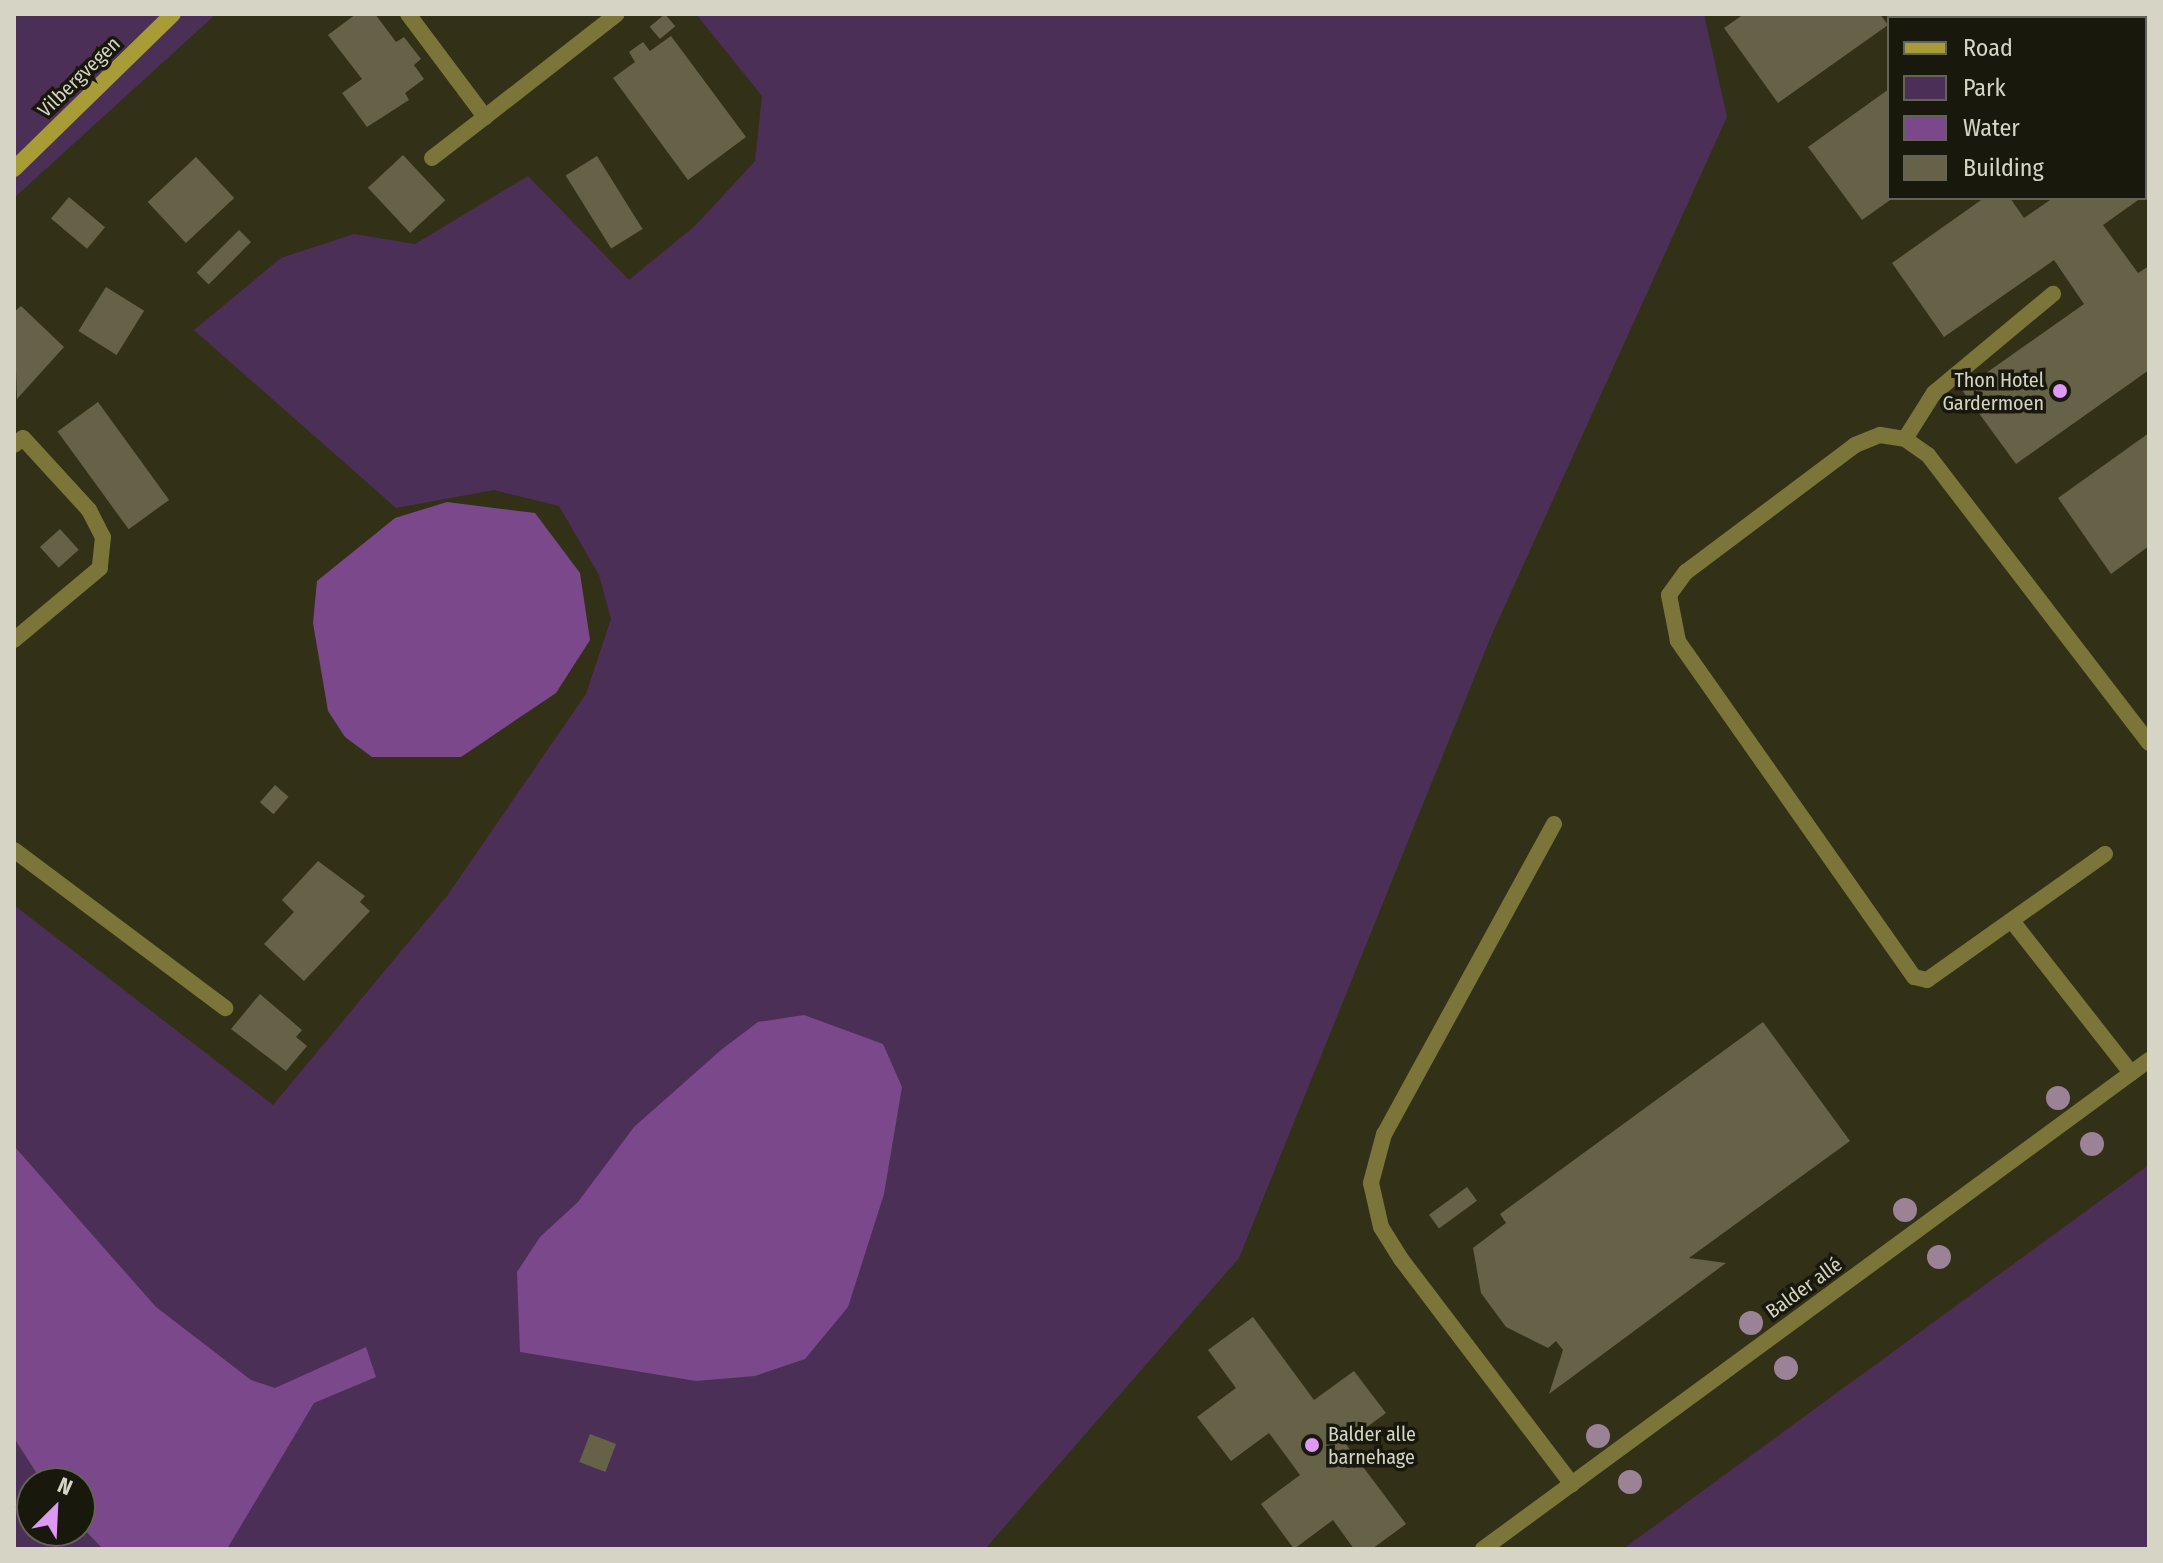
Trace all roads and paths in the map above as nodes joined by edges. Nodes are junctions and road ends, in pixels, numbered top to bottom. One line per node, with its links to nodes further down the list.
1 (173, 14): 6 (main road, Vilbergvegen)
2 (408, 14): 4 (street)
3 (617, 14): 4 (street)
4 (485, 117): 5 (street)
5 (432, 158)
6 (14, 169)
7 (2053, 294): 8 (street)
8 (1905, 439): 11 (street); 15 (street)
9 (14, 445): 10 (street)
10 (14, 640)
11 (2149, 743)
12 (1554, 824): 19 (street)
13 (14, 850): 16 (street)
14 (2105, 854): 15 (street)
15 (2012, 921): 18 (street)
16 (225, 1008)
17 (2149, 1060): 18 (street, Balder allé)
18 (2131, 1073): 19 (street, Balder allé)
19 (1572, 1484): 20 (street, Balder allé)
20 (1483, 1549)

